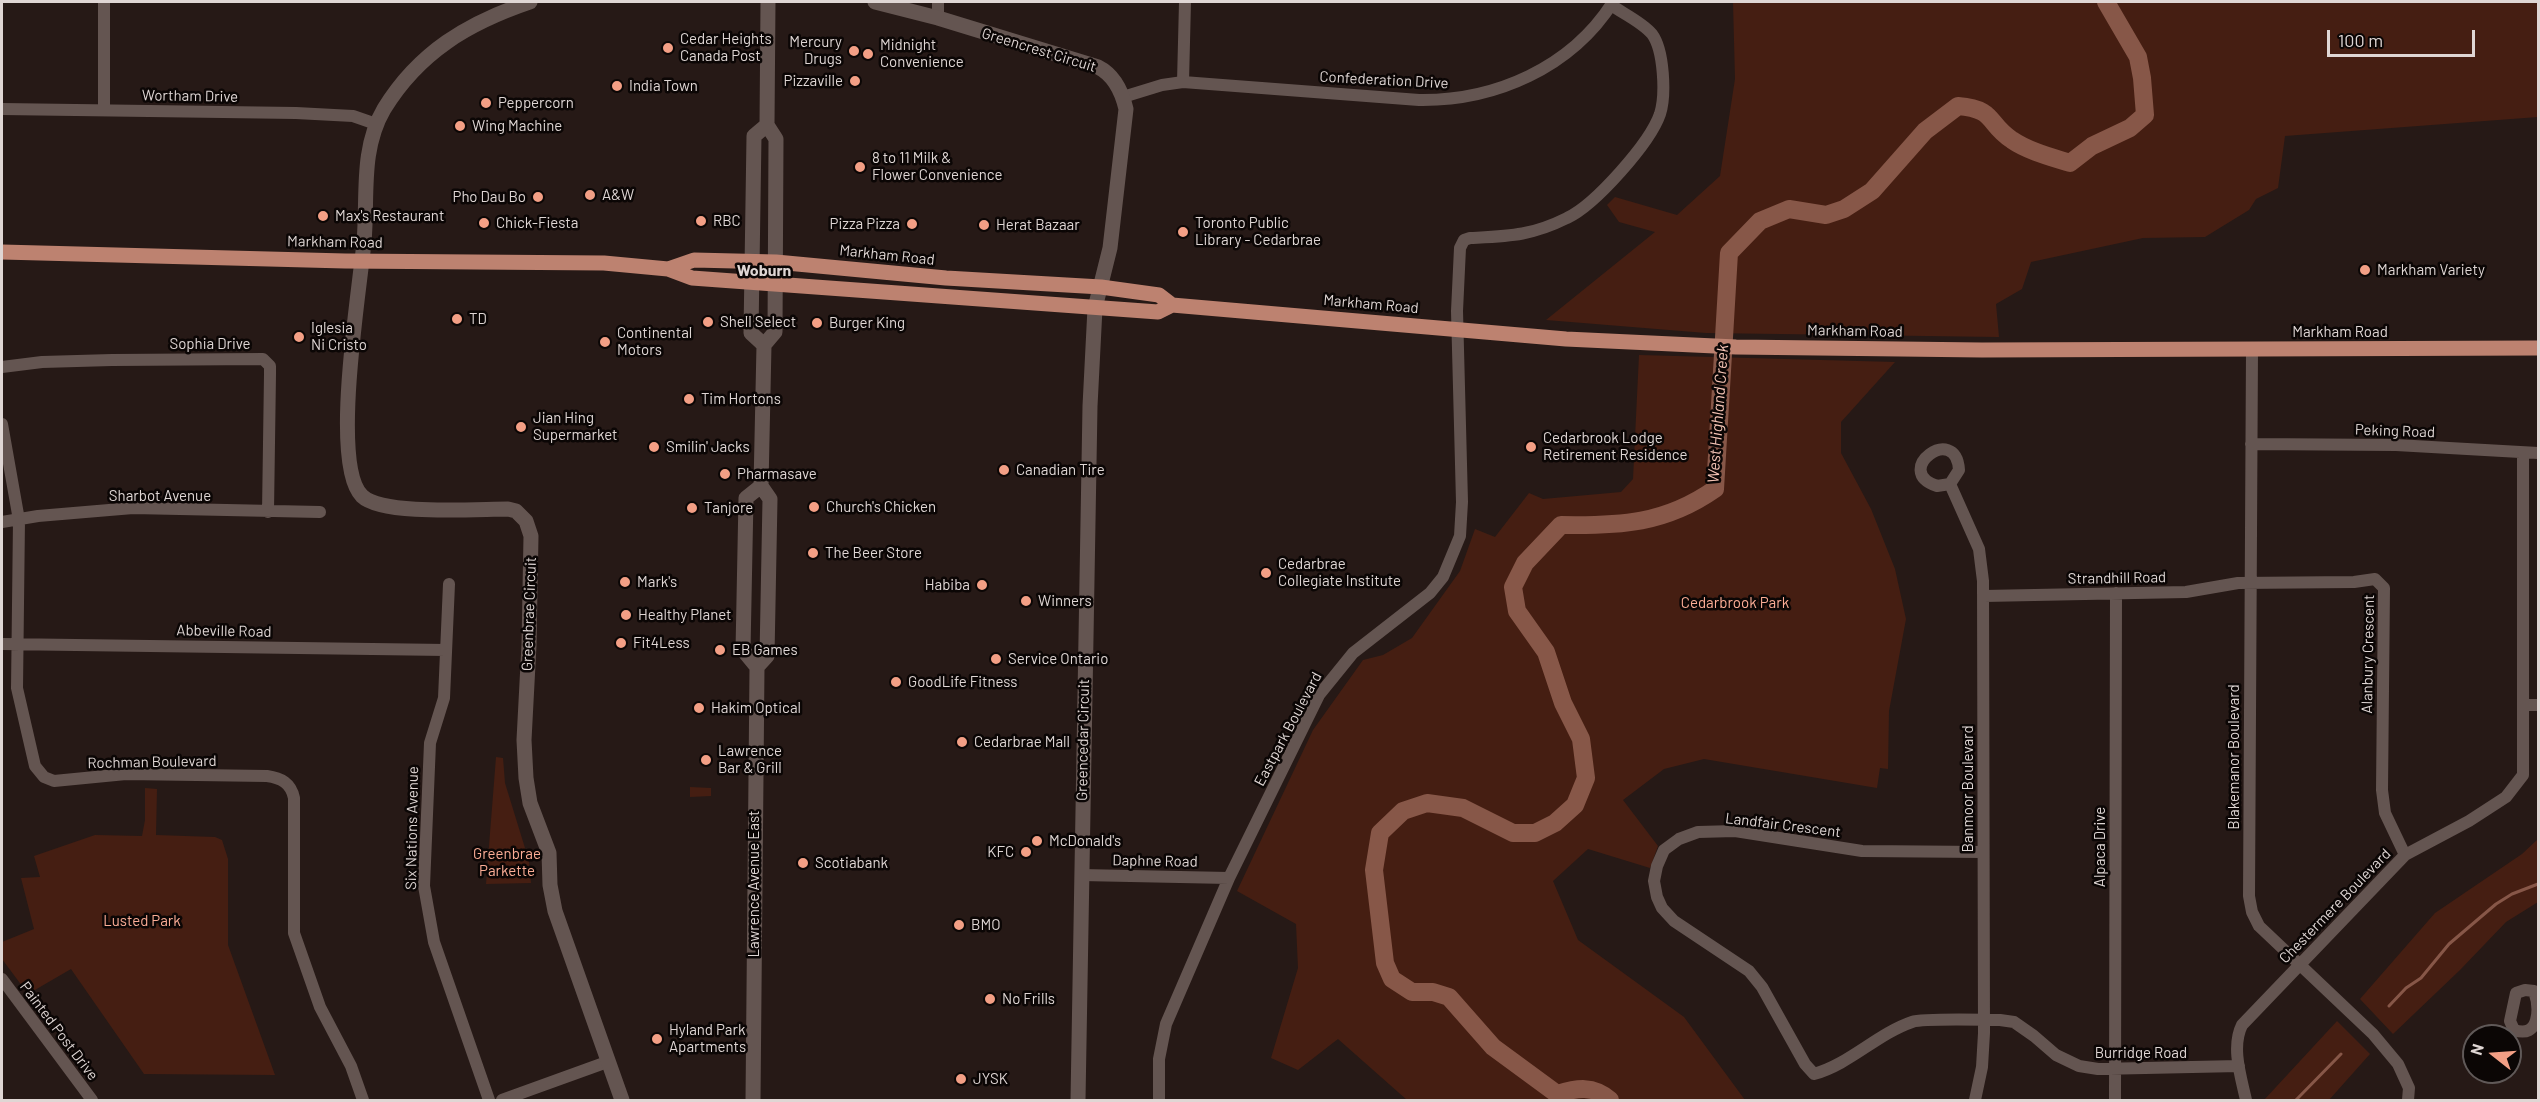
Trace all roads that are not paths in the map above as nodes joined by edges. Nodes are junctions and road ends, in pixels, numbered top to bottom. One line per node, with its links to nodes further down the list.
1 (104, 2): 12 (street)
2 (530, 2): 13 (street)
3 (768, 2): 14 (street, Lawrence Avenue East)
4 (875, 2): 8 (street, Greencrest Circuit)
5 (938, 2): 8 (street)
6 (1185, 2): 9 (street)
7 (1612, 3): 9 (street, Confederation Drive); 25 (street, Eastpark Boulevard)
8 (938, 18): 10 (street, Greencrest Circuit)
9 (1183, 81): 10 (street, Confederation Drive)
10 (1124, 97): 22 (street)
11 (2, 109): 12 (street, Wortham Drive)
12 (104, 109): 13 (street, Wortham Drive)
13 (376, 124): 16 (street, Greenbrae Circuit)
14 (767, 125): 17 (street, Lawrence Avenue East); 18 (street, Lawrence Avenue East)
15 (2, 252): 16 (main road, Markham Road)
16 (361, 261): 19 (main road, Markham Road); 57 (street, Greenbrae Circuit)
17 (752, 262): 18 (main road, Markham Road); 19 (main road, Markham Road); 20 (street, Lawrence Avenue East)
18 (776, 262): 21 (street, Lawrence Avenue East); 22 (main road, Markham Road)
19 (668, 269): 20 (main road, Markham Road)
20 (752, 282): 21 (main road, Markham Road); 26 (street, Lawrence Avenue East)
21 (776, 282): 24 (main road, Markham Road); 26 (street, Lawrence Avenue East)
22 (1101, 287): 23 (main road, Markham Road); 24 (street)
23 (1172, 305): 24 (main road, Markham Road); 25 (main road, Markham Road)
24 (1095, 308): 52 (street, Greencedar Circuit)
25 (1458, 330): 28 (main road, Markham Road); 53 (street, Eastpark Boulevard)
26 (764, 345): 35 (street, Lawrence Avenue East)
27 (2538, 348): 28 (main road, Markham Road)
28 (2252, 350): 31 (street, Blakemanor Boulevard)
29 (2, 367): 36 (street, Sophia Drive)
30 (2, 424): 38 (street, Rochman Boulevard)
31 (2251, 444): 32 (street, Peking Road); 40 (street, Blakemanor Boulevard)
32 (2523, 453): 33 (street, Peking Road); 48 (street, Chestermere Boulevard)
33 (2538, 453)
34 (1950, 484): 43 (street, Banmoor Boulevard)
35 (761, 486): 47 (street, Lawrence Avenue East); 47 (street, Lawrence Avenue East)
36 (268, 512): 37 (street, Sharbot Avenue); 38 (street, Sharbot Avenue)
37 (320, 512)
38 (19, 520): 39 (street, Sharbot Avenue); 45 (street, Rochman Boulevard)
39 (2, 522)
40 (2250, 582): 42 (street, Strandhill Road); 51 (street, Alanbury Crescent); 54 (street, Blakemanor Boulevard)
41 (449, 584): 46 (street, Six Nations Avenue)
42 (2116, 593): 43 (street, Strandhill Road); 59 (street, Alpaca Drive)
43 (1984, 596): 50 (street, Banmoor Boulevard)
44 (2, 644): 45 (street, Abbeville Road)
45 (16, 645): 46 (street, Abbeville Road); 61 (street, Rochman Boulevard)
46 (446, 650): 62 (street, Six Nations Avenue)
47 (757, 667): 65 (street, Lawrence Avenue East)
48 (2524, 705): 49 (street); 51 (street, Chestermere Boulevard)
49 (2538, 705)
50 (1983, 852): 56 (street, Banmoor Boulevard); 56 (street, Landfair Crescent)
51 (2405, 855): 54 (street, Chestermere Boulevard)
52 (1081, 875): 53 (street, Daphne Road); 66 (street, Greencedar Circuit)
53 (1228, 878): 67 (street, Eastpark Boulevard)
54 (2300, 965): 58 (street, Chestermere Boulevard); 71 (street, Blakemanor Boulevard)
55 (2, 981): 60 (street, Painted Post Drive)
56 (1984, 1020): 59 (street, Burridge Road); 68 (street, Banmoor Boulevard)
57 (607, 1062): 63 (street); 64 (street, Greenbrae Circuit)
58 (2239, 1066): 59 (street, Burridge Road); 70 (street, Chestermere Boulevard)
59 (2115, 1069): 69 (street, Alpaca Drive)
60 (92, 1101)
61 (363, 1101)
62 (489, 1101)
63 (502, 1101)
64 (622, 1101)
65 (753, 1101)
66 (1078, 1101)
67 (1160, 1101)
68 (1975, 1101)
69 (2115, 1101)
70 (2246, 1101)
71 (2408, 1101)

